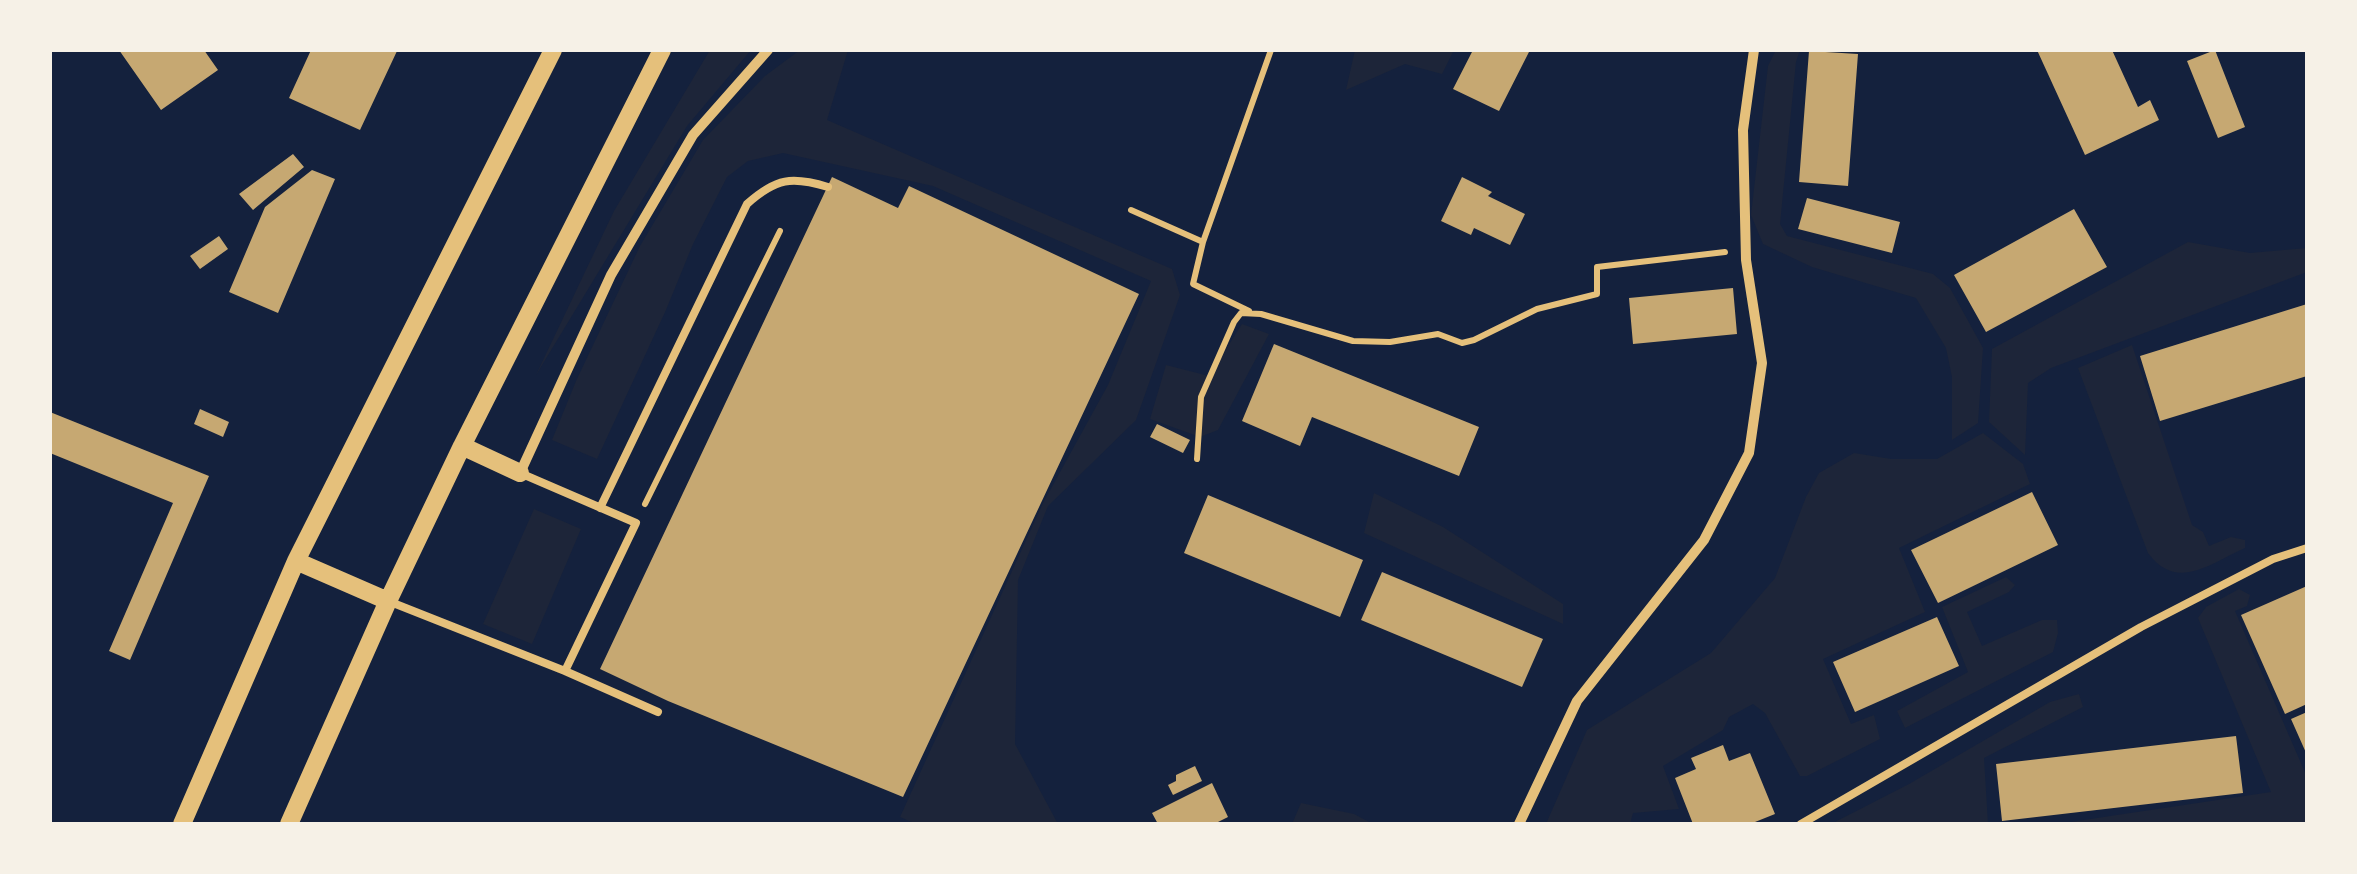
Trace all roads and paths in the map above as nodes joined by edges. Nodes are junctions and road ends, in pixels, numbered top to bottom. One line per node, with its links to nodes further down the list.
1 (553, 50): 18 (street)
2 (662, 50): 12 (street)
3 (768, 50): 14 (street)
4 (1271, 50): 9 (path)
5 (1754, 50): 10 (street)
6 (828, 187): 15 (lane)
7 (1131, 210): 9 (path)
8 (780, 231): 16 (path)
9 (1203, 242): 11 (path)
10 (1746, 249): 11 (path); 24 (street)
11 (1253, 314): 13 (path)
12 (462, 446): 14 (street); 19 (street)
13 (1197, 460)
14 (520, 473): 15 (lane)
15 (600, 508): 16 (lane)
16 (636, 522): 20 (lane)
17 (2307, 548): 25 (lane)
18 (296, 561): 19 (street); 22 (street)
19 (388, 601): 20 (lane); 23 (street)
20 (565, 671): 21 (lane)
21 (658, 712)
22 (182, 824)
23 (288, 824)
24 (1519, 824)
25 (1801, 824)

